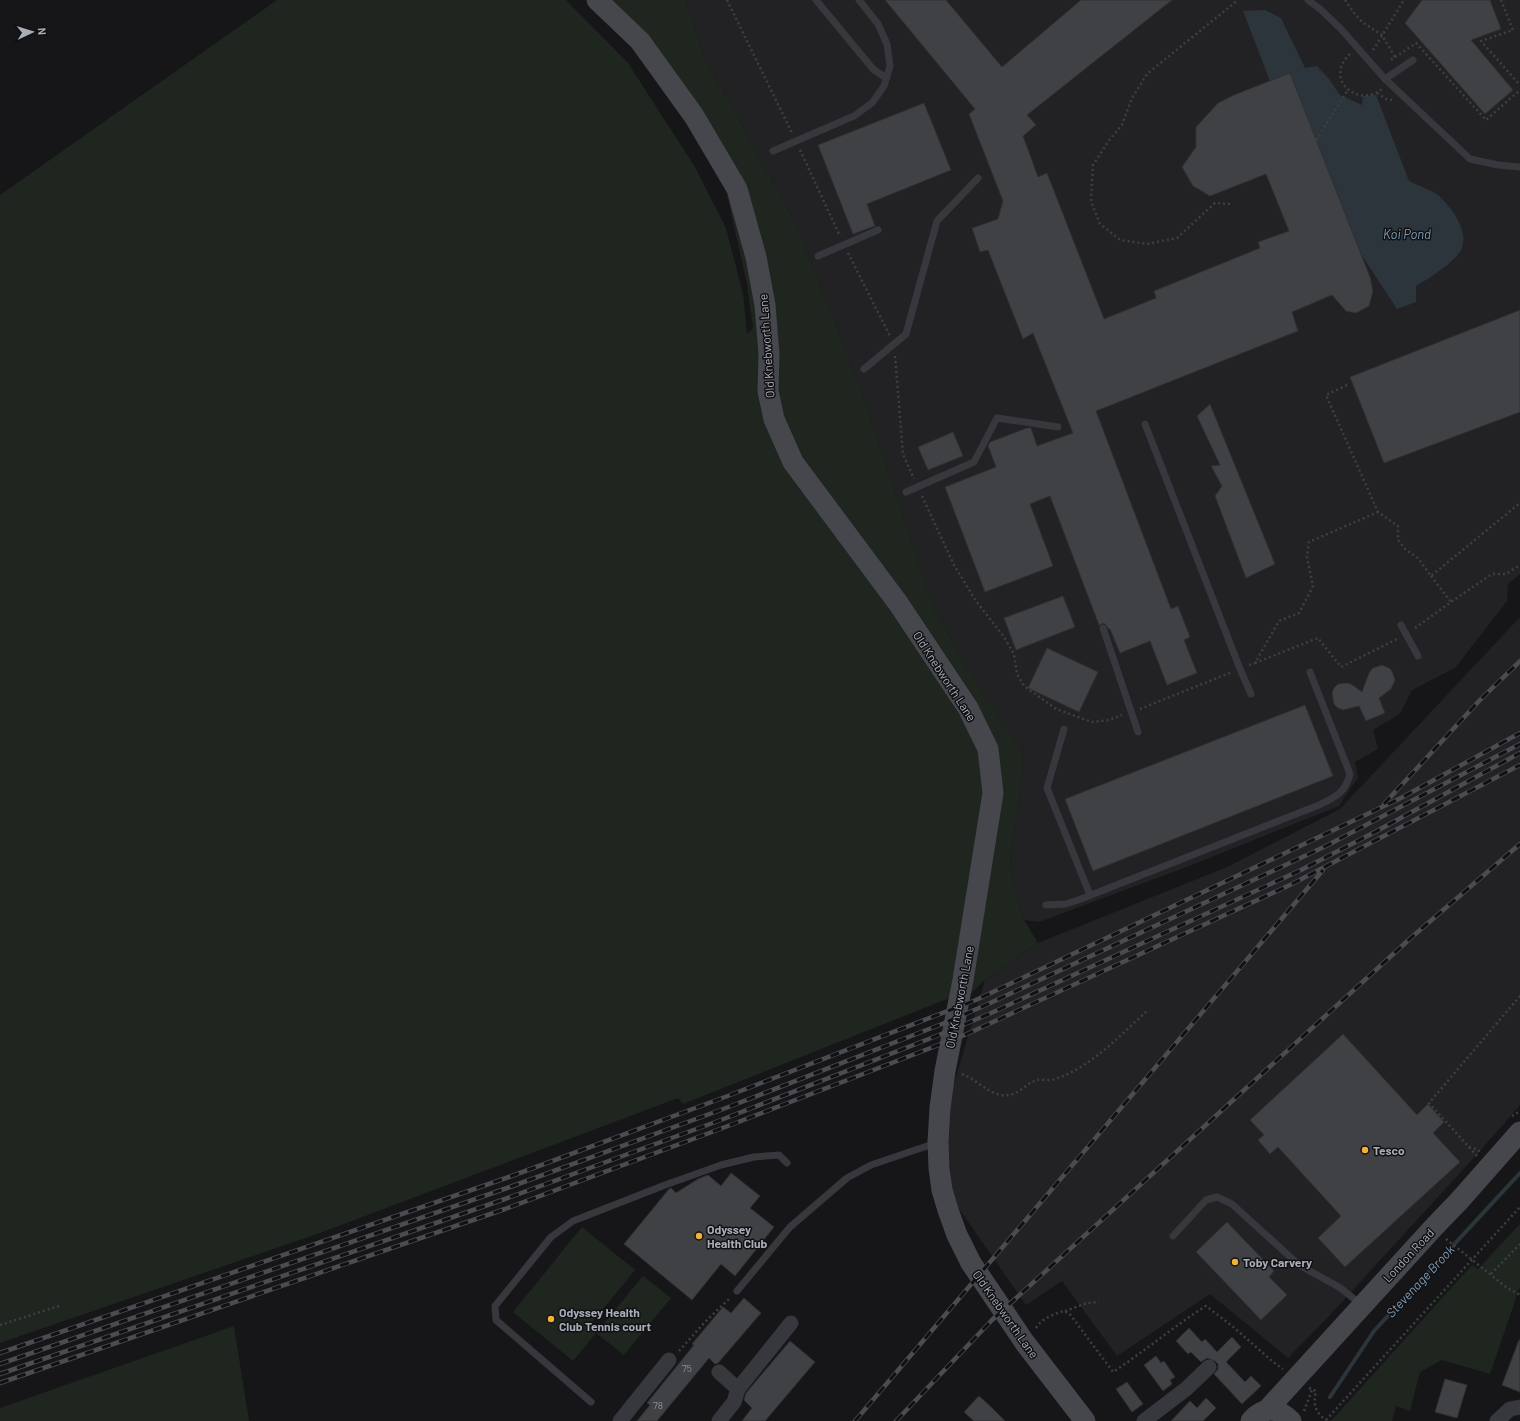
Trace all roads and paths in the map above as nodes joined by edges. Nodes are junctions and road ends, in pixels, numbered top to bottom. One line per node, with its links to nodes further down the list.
1 (597, 0): 61 (street, Old Knebworth Lane)
2 (727, 0): 25 (path)
3 (816, 0): 17 (lane)
4 (859, 0): 17 (lane)
5 (1238, 0): 30 (path)
6 (1308, 0): 11 (lane)
7 (1346, 0): 10 (path)
8 (1404, 0): 10 (path)
9 (1501, 0): 19 (path)
10 (1382, 35): 12 (path); 14 (path)
11 (1359, 49): 12 (path); 18 (lane); 21 (path)
12 (1372, 52): 13 (path)
13 (1376, 54)
14 (1395, 57): 16 (path); 22 (path)
15 (1413, 60): 18 (lane)
16 (1387, 63)
17 (886, 78): 25 (lane)
18 (1385, 79): 28 (lane)
19 (1520, 85)
20 (1384, 88): 23 (path)
21 (1348, 90): 23 (path); 26 (path)
22 (1520, 90)
23 (1377, 93): 24 (path)
24 (1396, 100)
25 (796, 140): 27 (lane); 32 (path)
26 (1316, 140)
27 (773, 151)
28 (1520, 167)
29 (978, 178): 34 (lane)
30 (1230, 204)
31 (878, 230): 32 (lane)
32 (844, 245): 33 (lane); 34 (path)
33 (818, 256)
34 (894, 344): 35 (lane); 39 (path)
35 (864, 369)
36 (1347, 385): 42 (path)
37 (1145, 424): 51 (lane)
38 (1058, 426): 39 (lane)
39 (917, 486): 40 (lane); 54 (path)
40 (906, 492)
41 (1520, 503): 44 (path)
42 (1378, 512): 44 (path); 50 (path)
43 (1520, 564): 45 (path)
44 (1431, 576): 45 (path)
45 (1451, 602): 48 (path)
46 (1401, 625): 48 (lane)
47 (1103, 628): 54 (lane)
48 (1406, 634): 49 (lane); 50 (path)
49 (1418, 656)
50 (1255, 663): 51 (path)
51 (1240, 669): 53 (lane); 54 (path)
52 (1310, 672): 57 (lane)
53 (1251, 694)
54 (1131, 711): 56 (lane)
55 (1064, 729): 57 (lane)
56 (1138, 732)
57 (1090, 895): 58 (lane)
58 (1046, 905)
59 (1520, 996): 64 (path)
60 (1147, 1011): 61 (path)
61 (945, 1071): 63 (street, Old Knebworth Lane)
62 (1520, 1132): 75 (street, London Road)
63 (938, 1142): 72 (lane); 80 (street, Old Knebworth Lane)
64 (1473, 1152)
65 (787, 1163): 86 (lane)
66 (1520, 1208): 70 (path)
67 (1173, 1236): 75 (lane)
68 (1449, 1241): 70 (path)
69 (1520, 1244): 71 (path)
70 (1472, 1260): 71 (path); 90 (path)
71 (1491, 1274): 73 (path)
72 (737, 1291): 81 (path)
73 (1520, 1295)
74 (1099, 1302): 77 (path)
75 (1362, 1305): 84 (street, London Road)
76 (59, 1306): 79 (path)
77 (1064, 1311): 80 (path); 84 (path)
78 (791, 1323): 85 (street)
79 (0, 1325)
80 (1025, 1343): 93 (street, Old Knebworth Lane)
81 (669, 1360): 91 (street)
82 (1209, 1366): 94 (street)
83 (719, 1372): 85 (street)
84 (1298, 1380): 88 (street, London Road); 89 (street); 89 (path); 90 (path)
85 (738, 1389): 92 (street)
86 (591, 1402)
87 (1520, 1408): 95 (street)
88 (1259, 1415): 89 (street)
89 (1295, 1419)
90 (1326, 1420)
91 (620, 1421)
92 (719, 1421)
93 (1085, 1421)
94 (1144, 1421)
95 (1497, 1421)

